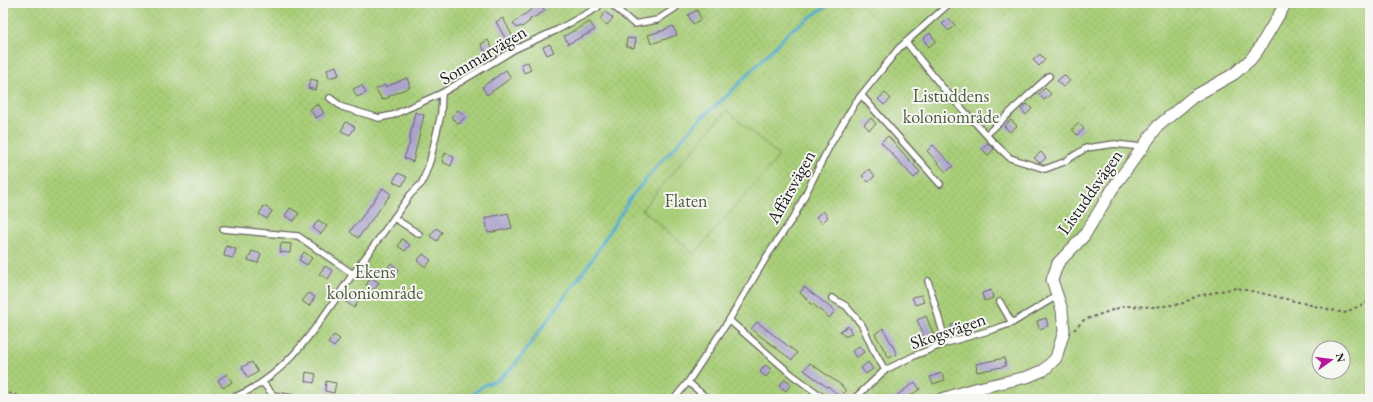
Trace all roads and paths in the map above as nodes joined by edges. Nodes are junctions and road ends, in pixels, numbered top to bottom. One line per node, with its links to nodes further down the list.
1 (601, 3): 8 (lane, Sommarvägen)
2 (610, 3): 3 (lane)
3 (680, 3)
4 (950, 3): 6 (lane, Affärsvägen)
5 (1286, 3): 12 (street, Listuddsvägen)
6 (906, 42): 9 (lane, Affärsvägen); 11 (lane)
7 (1049, 76): 11 (lane)
8 (442, 93): 10 (lane); 14 (lane, Sommarvägen)
9 (862, 96): 13 (lane); 23 (lane, Affärsvägen)
10 (330, 98)
11 (986, 134): 12 (lane)
12 (1143, 147): 19 (street, Listuddsvägen)
13 (940, 184)
14 (394, 218): 16 (lane); 17 (lane, Sommarvägen)
15 (223, 229): 17 (lane)
16 (419, 234)
17 (353, 274): 29 (lane, Sommarvägen)
18 (928, 281): 26 (lane)
19 (1057, 296): 24 (lane, Skogsvägen); 25 (street, Listuddsvägen)
20 (832, 298): 27 (lane)
21 (1370, 301): 25 (path)
22 (1000, 302): 24 (lane)
23 (729, 320): 28 (lane, Affärsvägen); 36 (lane)
24 (1012, 323): 26 (lane, Skogsvägen)
25 (1064, 331): 38 (street, Listuddsvägen)
26 (946, 343): 27 (lane, Skogsvägen)
27 (886, 370): 37 (lane, Skogsvägen)
28 (688, 382): 34 (lane, Affärsvägen); 35 (lane)
29 (263, 383): 32 (lane, Sommarvägen); 33 (lane)
30 (3, 391): 31 (path)
31 (26, 399)
32 (229, 399)
33 (298, 399)
34 (674, 399)
35 (708, 399)
36 (825, 399)
37 (854, 399)
38 (942, 399)

